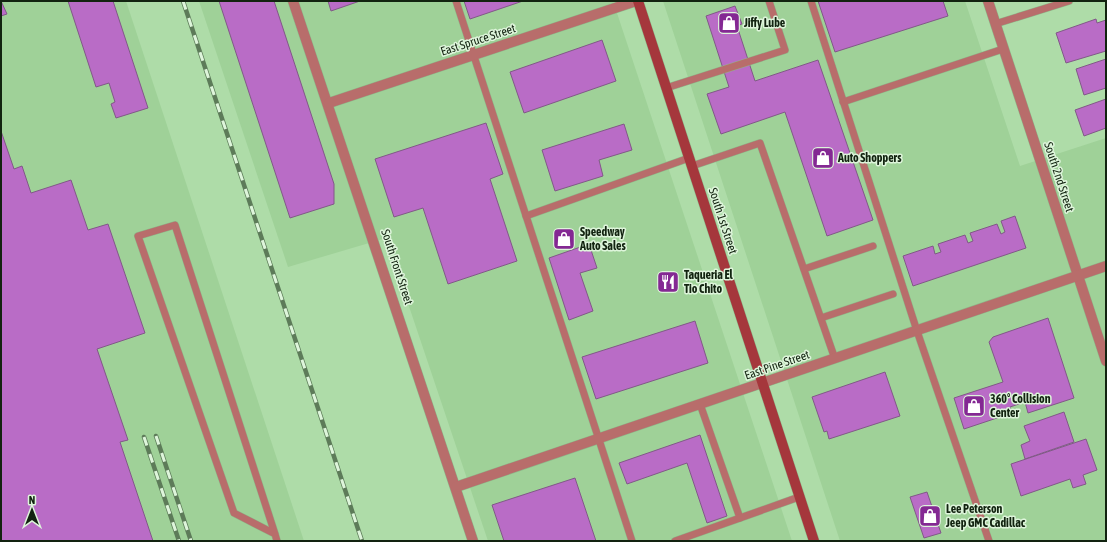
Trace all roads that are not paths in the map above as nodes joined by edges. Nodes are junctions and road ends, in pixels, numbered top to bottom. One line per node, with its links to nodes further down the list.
1 (293, 1): 13 (street, South Front Street)
2 (456, 1): 10 (lane)
3 (637, 1): 10 (street, East Spruce Street); 11 (main road, South 1st Street)
4 (769, 1): 11 (lane)
5 (810, 1): 12 (lane)
6 (988, 1): 8 (street, South 2nd Street)
7 (1069, 1): 8 (lane)
8 (996, 24): 9 (street, South 2nd Street)
9 (1004, 49): 12 (lane); 19 (street, South 2nd Street)
10 (473, 55): 13 (street, East Spruce Street); 15 (lane)
11 (666, 88): 14 (main road, South 1st Street)
12 (843, 102): 22 (lane)
13 (329, 103): 28 (street, South Front Street)
14 (690, 162): 15 (lane); 18 (lane); 25 (main road, South 1st Street)
15 (526, 216): 27 (lane)
16 (874, 246): 18 (lane)
17 (1106, 266): 19 (street, East Pine Street)
18 (804, 269): 21 (lane)
19 (1077, 276): 22 (street, East Pine Street); 24 (street, South 2nd Street)
20 (893, 294): 21 (lane)
21 (821, 318): 23 (lane)
22 (917, 330): 23 (street, East Pine Street); 36 (lane)
23 (835, 359): 25 (street, East Pine Street)
24 (1106, 361)
25 (762, 384): 26 (street, East Pine Street); 29 (main road, South 1st Street)
26 (700, 404): 27 (street, East Pine Street); 30 (lane)
27 (598, 438): 28 (street, East Pine Street); 33 (lane)
28 (456, 487): 32 (street, South Front Street)
29 (799, 497): 30 (lane); 35 (main road, South 1st Street)
30 (740, 518): 34 (lane)
31 (276, 538): 31 (lane)
32 (473, 541)
33 (632, 541)
34 (675, 541)
35 (814, 541)
36 (989, 541)

